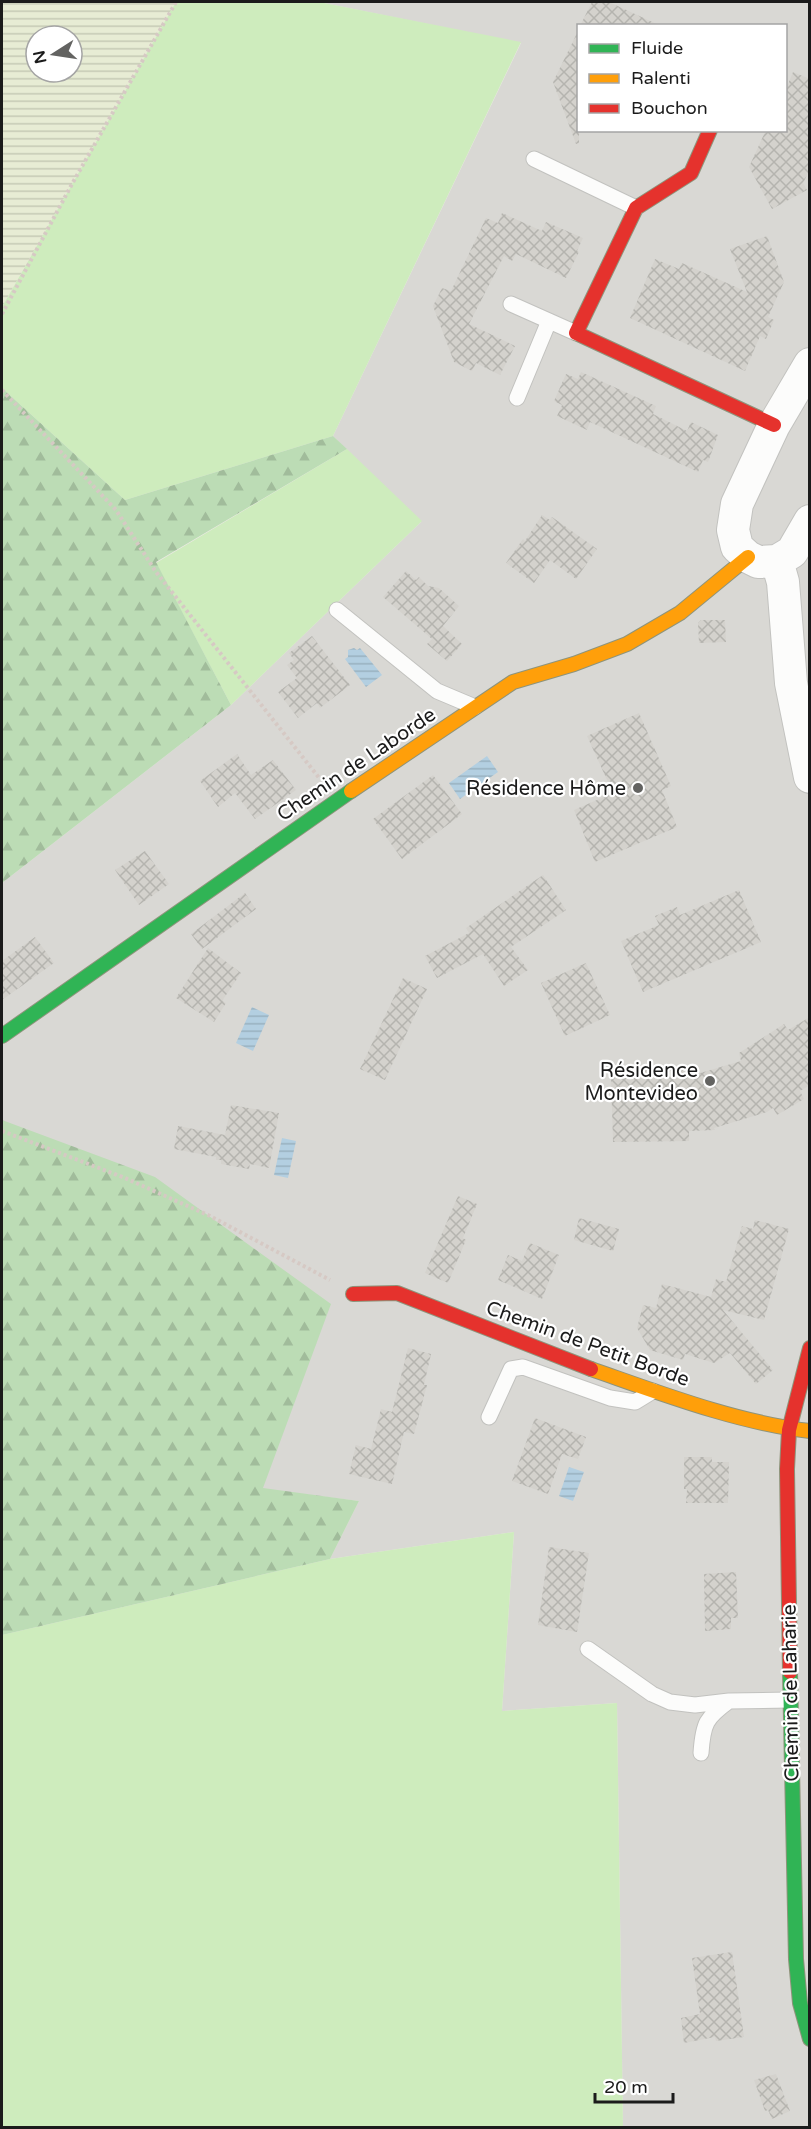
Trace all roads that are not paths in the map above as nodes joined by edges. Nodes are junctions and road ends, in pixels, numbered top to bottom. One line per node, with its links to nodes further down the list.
1 (709, 132): 3 (street)
2 (534, 159): 3 (lane)
3 (636, 208): 6 (street)
4 (511, 304): 5 (lane)
5 (549, 321): 6 (lane); 8 (lane)
6 (576, 333): 9 (street)
7 (810, 364): 9 (street)
8 (517, 398)
9 (774, 425): 11 (street)
10 (810, 521): 11 (street)
11 (762, 559): 13 (street, Chemin de Laborde); 14 (street)
12 (337, 610): 13 (lane)
13 (475, 707): 15 (street, Chemin de Laborde)
14 (810, 777)
15 (2, 1036)
16 (354, 1294): 18 (street, Chemin de Petit Borde)
17 (810, 1348): 20 (street, Chemin de Laharie)
18 (653, 1391): 19 (lane); 20 (street, Chemin de Petit Borde)
19 (489, 1417)
20 (789, 1430): 21 (street, Chemin de Petit Borde); 23 (street, Chemin de Laharie)
21 (810, 1431)
22 (588, 1649): 24 (lane)
23 (790, 1700): 24 (lane); 27 (street, Chemin de Laharie)
24 (729, 1701): 25 (lane)
25 (701, 1753)
26 (810, 1772): 27 (lane)
27 (791, 1773): 28 (street, Chemin de Laharie)
28 (810, 2039)

